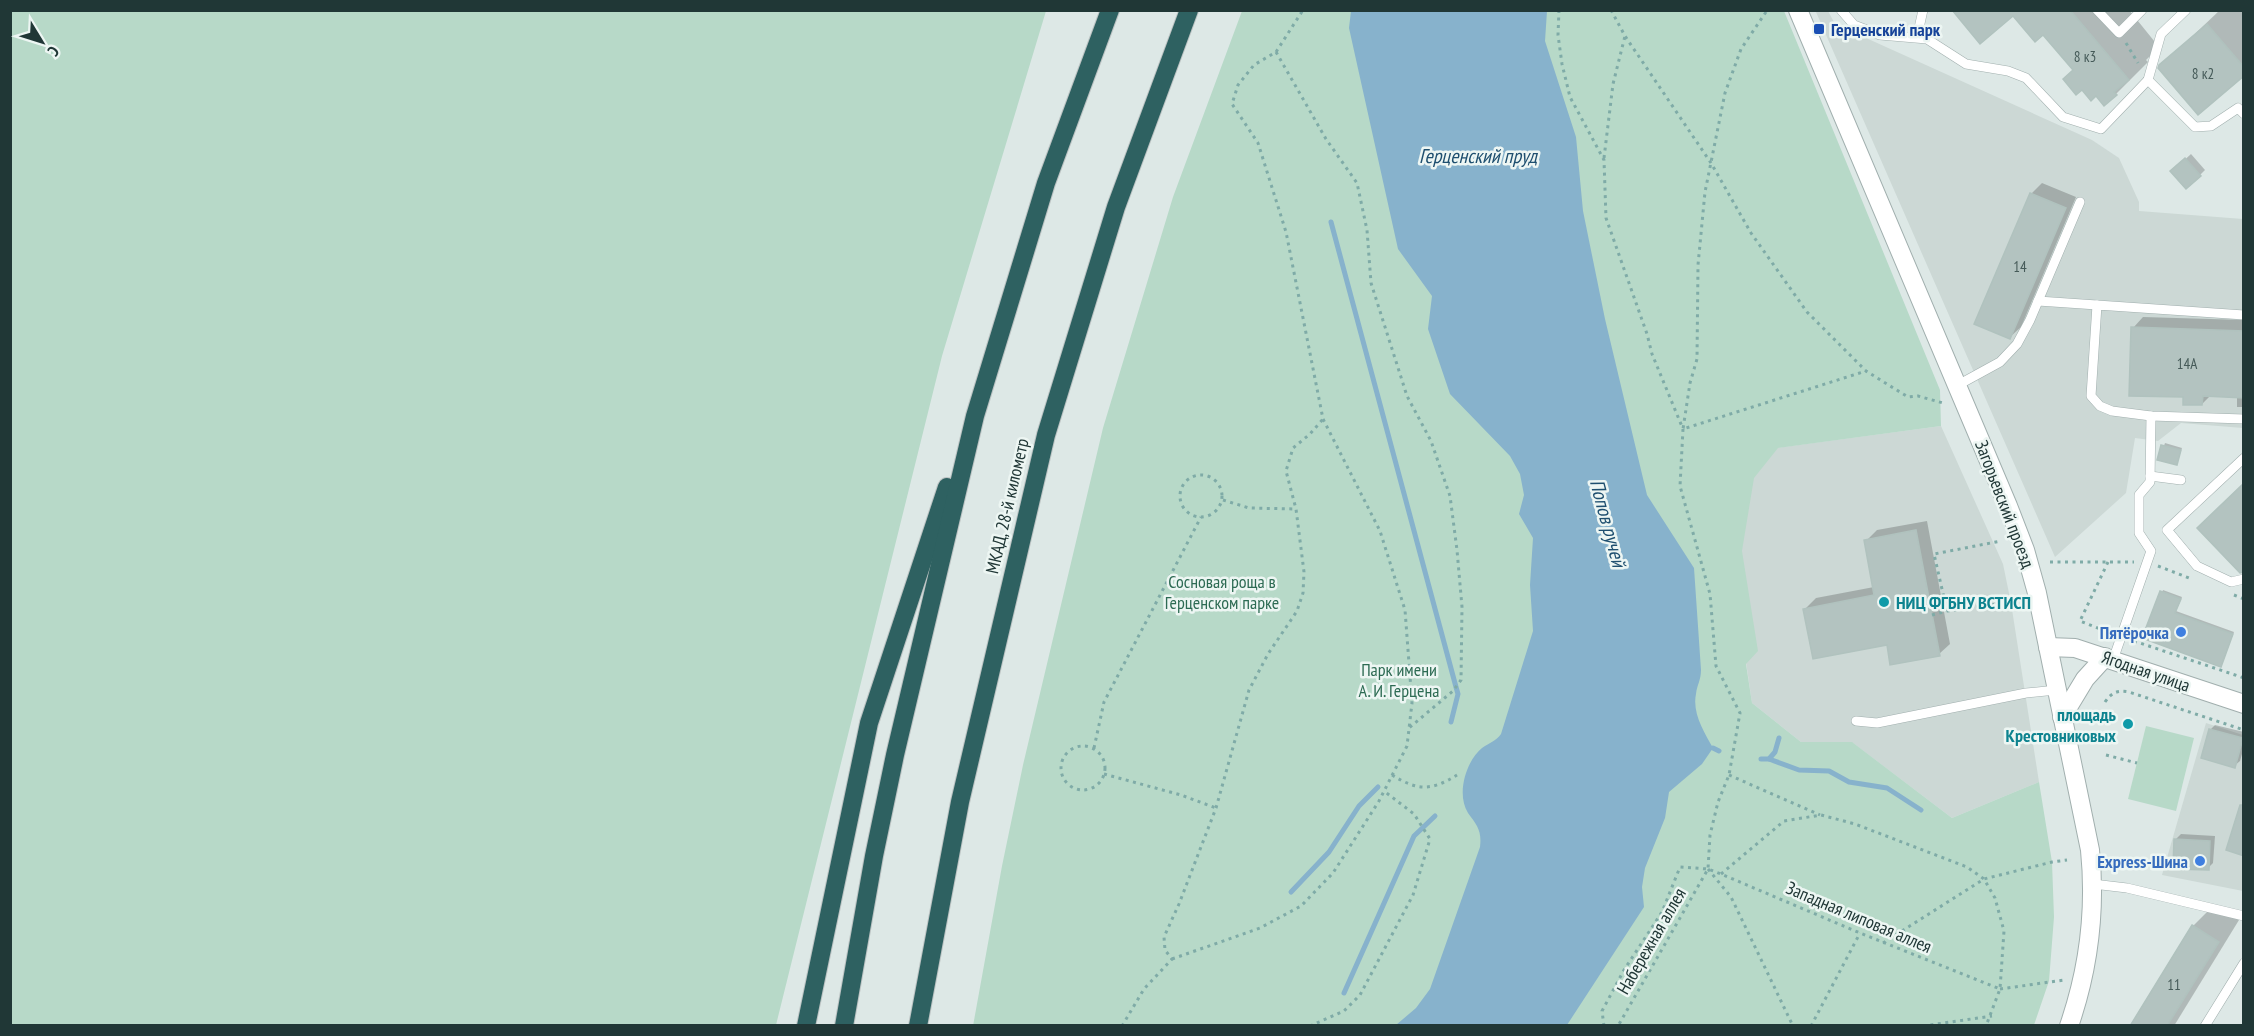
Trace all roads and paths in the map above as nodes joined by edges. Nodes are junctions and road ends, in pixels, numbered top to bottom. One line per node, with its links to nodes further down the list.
1 (1110, 10): 22 (highway)
2 (1189, 10): 83 (highway, МКАД, 28-й километр)
3 (1303, 10): 16 (path)
4 (1559, 10): 19 (path)
5 (1611, 10): 14 (path)
6 (1798, 10): 27 (street, Загорьевский проезд)
7 (1841, 10): 15 (lane)
8 (1923, 10): 15 (lane)
9 (2097, 10): 13 (lane)
10 (2142, 10): 13 (lane)
11 (2186, 10): 17 (lane)
12 (1766, 11): 20 (path)
13 (2119, 33): 17 (path)
14 (1625, 36): 19 (path); 20 (path)
15 (1917, 38): 17 (lane)
16 (1276, 52): 30 (path); 56 (path)
17 (2148, 80): 18 (lane)
18 (2244, 114)
19 (1604, 160): 32 (path)
20 (1711, 163): 26 (path); 32 (path)
21 (2080, 202): 23 (lane)
22 (1009, 300): 81 (highway); 82 (highway)
23 (2038, 301): 24 (lane); 27 (lane)
24 (2097, 305): 25 (lane); 29 (lane)
25 (2244, 315)
26 (1866, 371): 28 (path); 32 (path)
27 (1958, 386): 48 (street, Загорьевский проезд)
28 (1943, 403)
29 (2151, 416): 31 (lane); 34 (lane)
30 (1323, 418): 37 (path); 56 (path)
31 (2244, 419)
32 (1683, 429): 64 (path)
33 (2244, 458): 43 (lane)
34 (2150, 476): 35 (lane); 41 (lane)
35 (2181, 480)
36 (1222, 500): 37 (path); 38 (path); 38 (path)
37 (1296, 509): 66 (path)
38 (1201, 518): 58 (path)
39 (2002, 541): 45 (path)
40 (2158, 544): 41 (lane)
41 (2151, 552): 47 (lane)
42 (2108, 562): 47 (path)
43 (2244, 579)
44 (2019, 601): 45 (path)
45 (1947, 611): 46 (path)
46 (1932, 615)
47 (2122, 637): 49 (lane); 50 (path)
48 (2048, 647): 49 (street, Ягодная улица); 51 (street, Загорьевский проезд)
49 (2109, 658): 53 (street, Ягодная улица); 54 (street)
50 (2244, 678)
51 (2056, 690): 54 (street, Загорьевский проезд); 55 (lane)
52 (2105, 702): 57 (path)
53 (2244, 704)
54 (2062, 717): 72 (street, Загорьевский проезд)
55 (1856, 721)
56 (1409, 728): 62 (path)
57 (2244, 730)
58 (1094, 748): 61 (path); 61 (path)
59 (2106, 755): 60 (path)
60 (2137, 763)
61 (1104, 774): 66 (path)
62 (1392, 775): 63 (path); 65 (path)
63 (1457, 775)
64 (1729, 775): 67 (path); 69 (path)
65 (1384, 791): 76 (path); 85 (path)
66 (1216, 808): 76 (path)
67 (1821, 815): 70 (path); 71 (path)
68 (2067, 860): 71 (path)
69 (1708, 869): 70 (path, Западная липовая аллея); 86 (path); 87 (path, Набережная аллея); 88 (path)
70 (1721, 874): 74 (path, Западная липовая аллея)
71 (1984, 879): 75 (path); 79 (path)
72 (2093, 884): 73 (lane); 92 (street, Загорьевский проезд)
73 (2244, 916)
74 (1860, 933): 75 (path, Западная липовая аллея); 89 (path)
75 (1884, 943): 79 (path, Западная липовая аллея)
76 (1172, 959): 84 (path)
77 (2244, 963): 93 (lane)
78 (2064, 980): 79 (path)
79 (2000, 989): 80 (path)
80 (1992, 1016): 90 (path); 91 (path)
81 (806, 1026)
82 (844, 1026)
83 (918, 1026)
84 (1122, 1026)
85 (1310, 1026)
86 (1604, 1026)
87 (1618, 1026)
88 (1793, 1026)
89 (1811, 1026)
90 (1923, 1026)
91 (1986, 1026)
92 (2069, 1026)
93 (2205, 1026)

